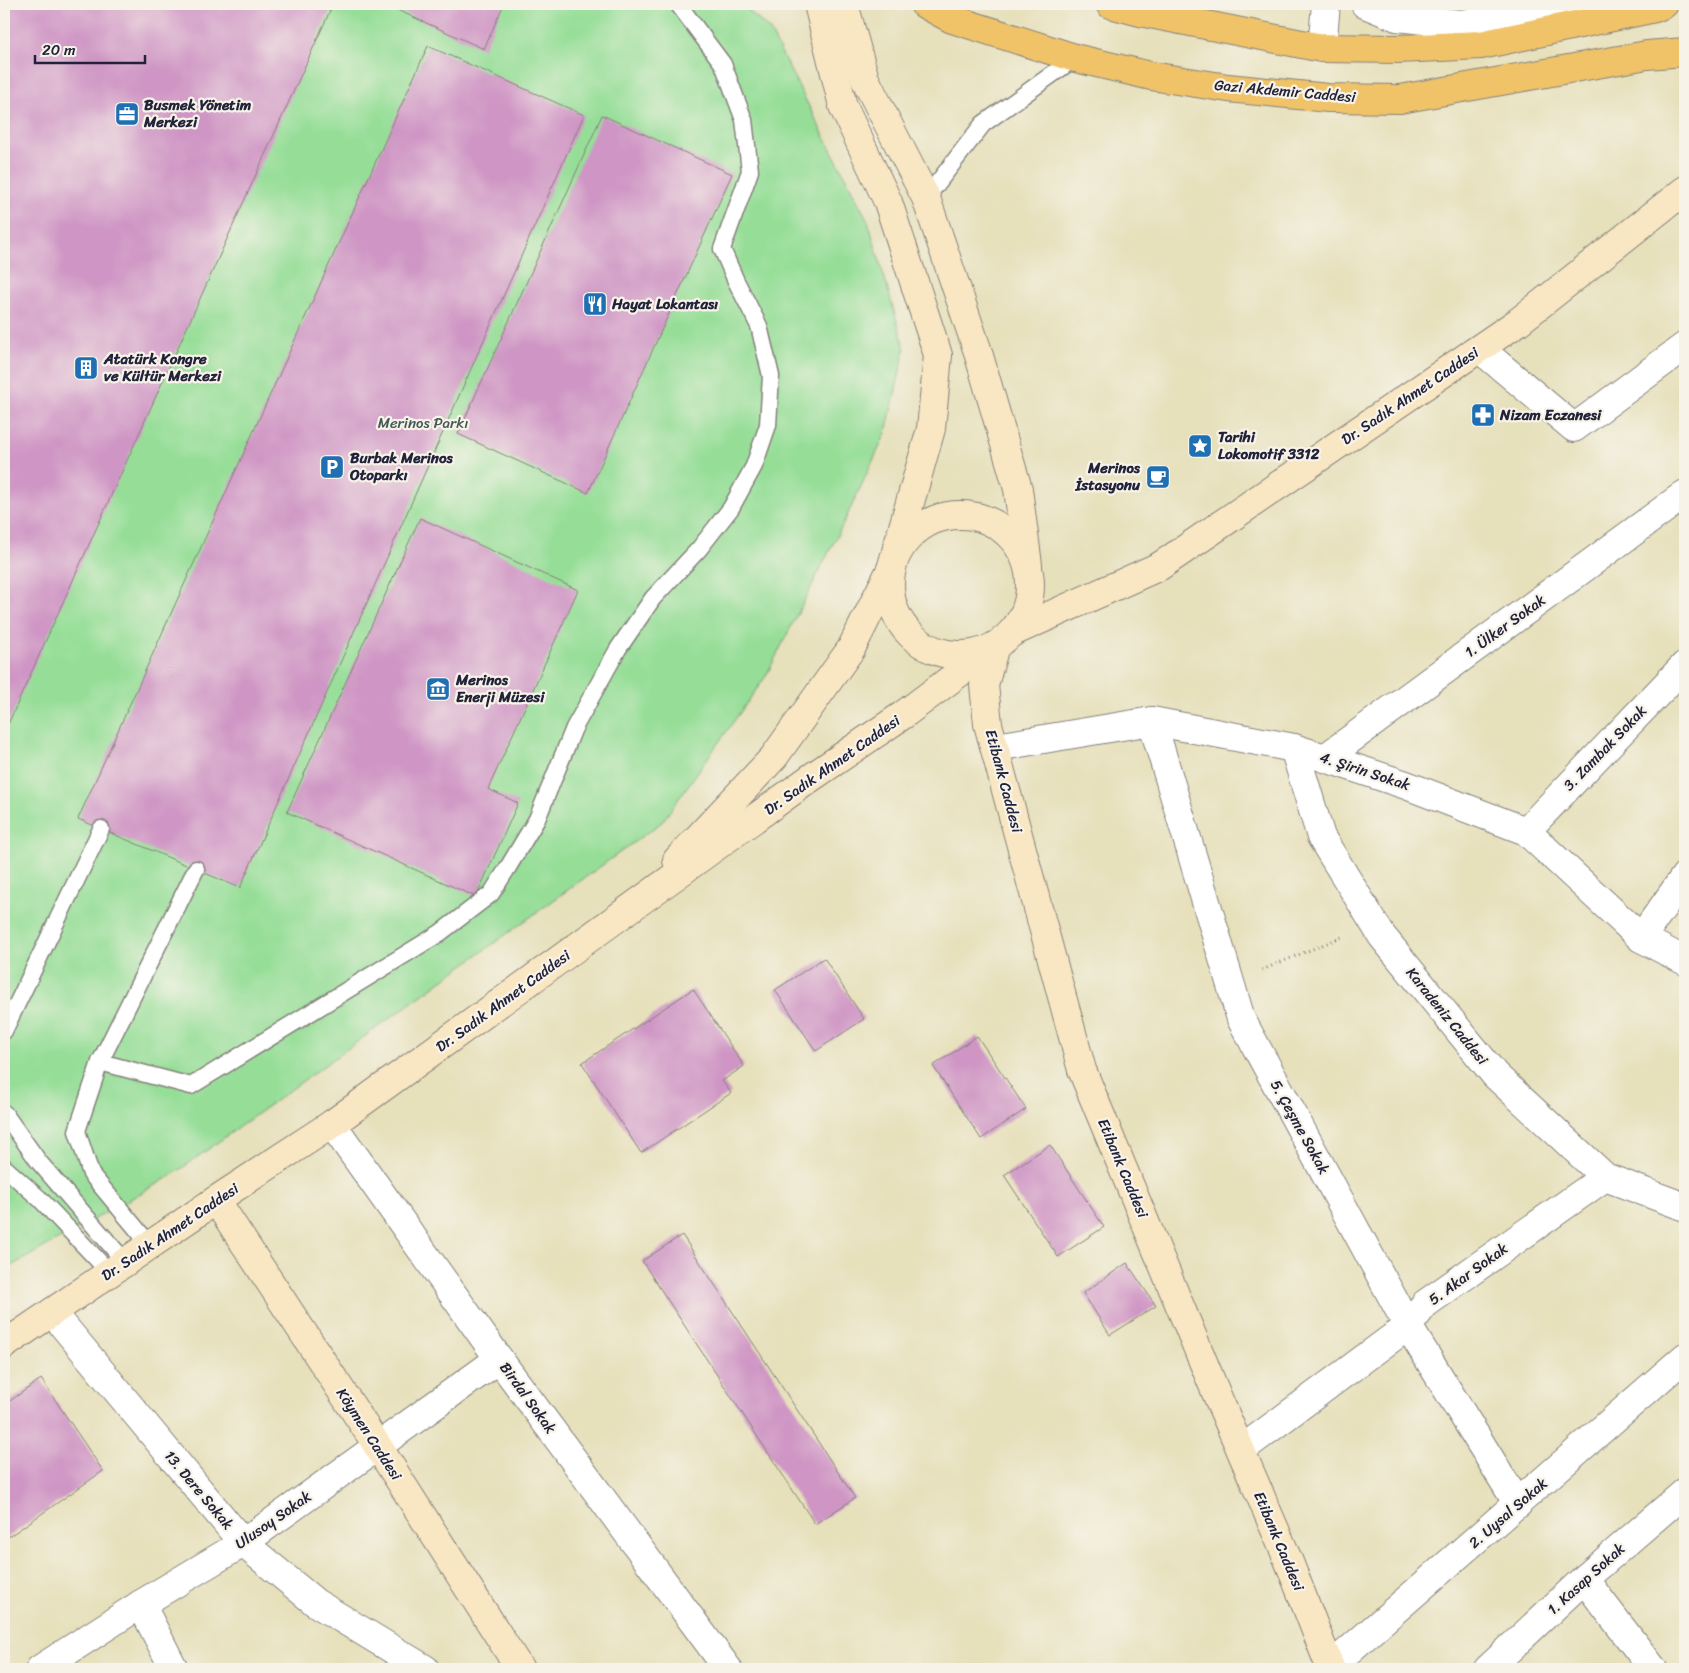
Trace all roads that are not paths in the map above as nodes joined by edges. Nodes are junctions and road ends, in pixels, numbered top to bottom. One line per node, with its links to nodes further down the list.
1 (678, 4): 33 (lane)
2 (818, 4): 18 (main road)
3 (844, 4): 13 (main road)
4 (924, 4): 11 (main road, Gazi Akdemir Caddesi)
5 (1110, 4): 9 (main road)
6 (1326, 4): 9 (street)
7 (1365, 4): 8 (street)
8 (1660, 6): 9 (main road)
9 (1322, 48)
10 (1685, 52): 11 (main road, Gazi Akdemir Caddesi)
11 (1075, 58): 13 (lane)
12 (1685, 190): 15 (main road, Dr. Sadık Ahmet Caddesi)
13 (926, 198): 17 (main road)
14 (1685, 346): 15 (street)
15 (1480, 349): 19 (main road, Dr. Sadık Ahmet Caddesi)
16 (1685, 494): 24 (street, 1. Ülker Sokak)
17 (1028, 565): 18 (main road); 19 (main road)
18 (891, 569): 19 (main road); 29 (main road)
19 (1004, 639): 22 (main road, Etibank Caddesi); 29 (main road, Dr. Sadık Ahmet Caddesi)
20 (1685, 665): 26 (street, 3. Zambak Sokak)
21 (1152, 721): 22 (street, 4. Şirin Sokak); 23 (street, 4. Şirin Sokak); 43 (street, 5. Çeşme Sokak)
22 (996, 747): 48 (main road, Etibank Caddesi)
23 (1294, 748): 24 (street, 4. Şirin Sokak); 37 (street, Karadeniz Caddesi)
24 (1325, 758): 26 (street, 4. Şirin Sokak)
25 (101, 829): 32 (lane)
26 (1526, 831): 30 (street, 4. Şirin Sokak)
27 (196, 869): 33 (lane)
28 (1685, 876): 30 (street)
29 (634, 907): 35 (main road, Dr. Sadık Ahmet Caddesi)
30 (1641, 938): 31 (street, 4. Şirin Sokak)
31 (1685, 961)
32 (4, 1031)
33 (100, 1062): 40 (lane)
34 (4, 1113): 41 (lane)
35 (332, 1124): 38 (main road, Dr. Sadık Ahmet Caddesi); 46 (street, Birdal Sokak)
36 (4, 1167): 41 (lane)
37 (1605, 1177): 39 (street, Karadeniz Caddesi); 43 (street, 5. Akar Sokak)
38 (216, 1200): 40 (main road, Dr. Sadık Ahmet Caddesi); 47 (main road, Köymen Caddesi)
39 (1685, 1207)
40 (150, 1245): 41 (main road, Dr. Sadık Ahmet Caddesi)
41 (118, 1268): 42 (main road, Dr. Sadık Ahmet Caddesi)
42 (52, 1312): 44 (main road, Dr. Sadık Ahmet Caddesi); 51 (street, 13. Dere Sokak)
43 (1408, 1326): 48 (street, 5. Akar Sokak); 50 (street, 5. Çeşme Sokak)
44 (4, 1345)
45 (1685, 1357): 50 (street, 2. Uysal Sokak)
46 (499, 1359): 47 (street, Ulusoy Sokak); 59 (street, Birdal Sokak)
47 (377, 1445): 51 (street, Ulusoy Sokak); 58 (main road, Köymen Caddesi)
48 (1240, 1450): 54 (main road, Etibank Caddesi)
49 (1685, 1492): 52 (street, 1. Kasap Sokak)
50 (1518, 1504): 54 (street, 2. Uysal Sokak)
51 (243, 1542): 53 (street, Ulusoy Sokak); 57 (street, 13. Dere Sokak)
52 (1584, 1579): 60 (street, 1. Kasap Sokak); 61 (street)
53 (141, 1604): 55 (street, Ulusoy Sokak); 56 (street)
54 (1329, 1668)
55 (40, 1669)
56 (174, 1669)
57 (425, 1669)
58 (520, 1669)
59 (728, 1669)
60 (1488, 1669)
61 (1653, 1669)

